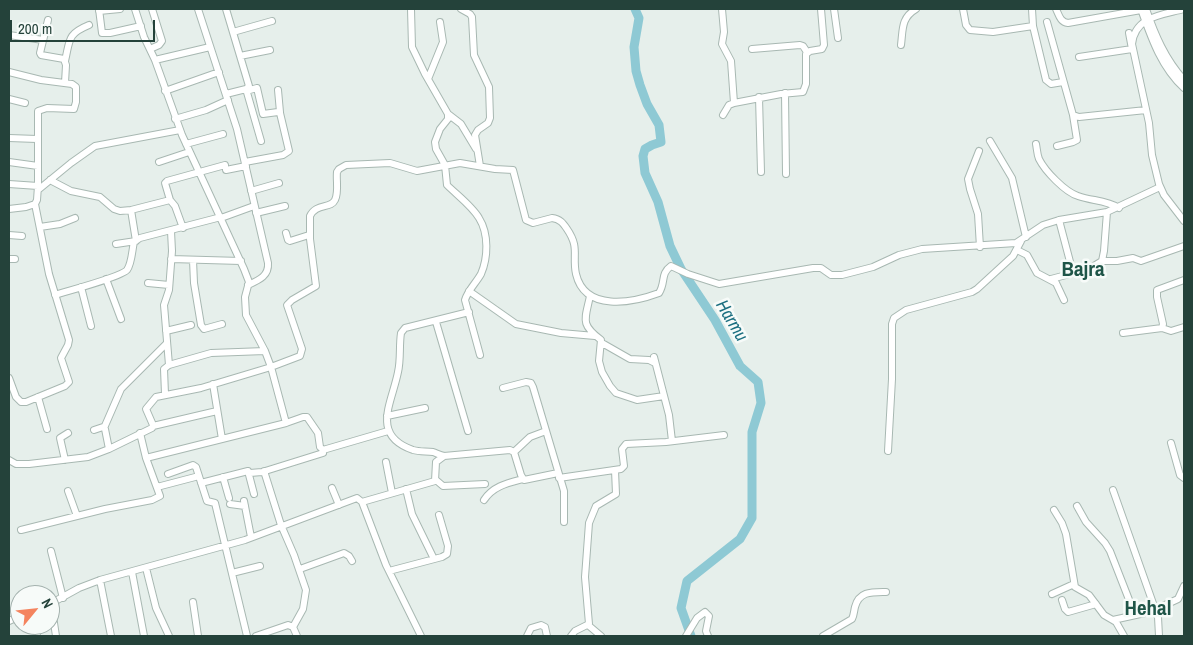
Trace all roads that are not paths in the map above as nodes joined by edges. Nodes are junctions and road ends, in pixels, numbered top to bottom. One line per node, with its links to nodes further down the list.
1 (120, 9): 18 (street)
2 (135, 9): 27 (street)
3 (152, 9): 36 (street)
4 (198, 9): 35 (street)
5 (226, 9): 29 (street)
6 (411, 9): 47 (street)
7 (461, 9): 20 (street)
8 (476, 9): 20 (street)
9 (722, 9): 59 (street)
10 (821, 9): 40 (street)
11 (834, 9): 32 (street)
12 (916, 9): 34 (street)
13 (963, 9): 28 (street)
14 (1032, 9): 28 (street)
15 (1056, 9): 16 (street)
16 (1143, 9): 21 (street)
17 (1184, 9): 19 (street)
18 (99, 10): 27 (street)
19 (1170, 11): 21 (street)
20 (472, 17): 78 (street)
21 (1147, 19): 38 (street); 48 (street); 51 (street)
22 (48, 20): 33 (street)
23 (272, 21): 29 (street)
24 (440, 22): 47 (street)
25 (1047, 22): 49 (street)
26 (89, 25): 44 (street)
27 (141, 26): 36 (street)
28 (1033, 26): 49 (street)
29 (233, 32): 41 (street)
30 (1128, 33): 38 (street)
31 (9, 35): 33 (street)
32 (838, 38)
33 (43, 40): 44 (street)
34 (901, 45)
35 (210, 47): 43 (street); 46 (street)
36 (150, 49): 43 (street)
37 (752, 49): 40 (street)
38 (1132, 49): 42 (street); 61 (street)
39 (270, 50): 41 (street)
40 (807, 52): 55 (street)
41 (240, 56): 52 (street)
42 (1079, 56)
43 (155, 60): 54 (street)
44 (65, 61): 50 (street)
45 (9, 72): 50 (street)
46 (219, 72): 54 (street); 56 (street)
47 (428, 79): 63 (street)
48 (1184, 80)
49 (1063, 82): 65 (street)
50 (64, 83): 70 (street)
51 (1184, 88)
52 (246, 90): 56 (street); 62 (street); 71 (street)
53 (278, 90): 62 (street)
54 (165, 92): 66 (street)
55 (785, 93): 57 (street); 87 (street)
56 (227, 97): 66 (street); 81 (street)
57 (759, 97): 59 (street); 86 (street)
58 (9, 99): 60 (street)
59 (734, 102): 64 (street)
60 (25, 103)
61 (1146, 110): 65 (street); 91 (street)
62 (280, 112): 81 (street)
63 (448, 114): 78 (street); 82 (street)
64 (723, 115)
65 (1073, 115): 75 (street)
66 (175, 119): 67 (street)
67 (180, 130): 73 (street); 88 (street)
68 (223, 134): 73 (street)
69 (9, 138): 70 (street)
70 (37, 139): 83 (street)
71 (261, 141)
72 (990, 141): 113 (street)
73 (186, 144): 77 (street)
74 (1036, 144): 97 (street)
75 (1057, 146)
76 (979, 151): 116 (street)
77 (189, 152): 80 (street); 85 (street)
78 (479, 153): 84 (street)
79 (9, 162): 83 (street)
80 (159, 162)
81 (245, 164): 85 (street); 93 (street)
82 (446, 165): 84 (street); 111 (street); 131 (street)
83 (38, 166): 92 (street)
84 (480, 166): 133 (street)
85 (199, 172): 94 (street); 103 (street)
86 (761, 172)
87 (786, 174)
88 (50, 180): 92 (street); 100 (street)
89 (280, 183): 93 (street)
90 (9, 184): 92 (street)
91 (1160, 187): 97 (street); 105 (street)
92 (38, 188): 95 (street)
93 (251, 191): 99 (street)
94 (170, 200): 100 (street); 107 (street)
95 (35, 204): 98 (street); 106 (street)
96 (285, 206): 99 (street)
97 (1119, 208): 101 (street)
98 (9, 209)
99 (255, 209): 103 (street); 128 (street)
100 (131, 210): 114 (street)
101 (1107, 212): 104 (street); 122 (street)
102 (75, 218): 106 (street)
103 (221, 218): 107 (street); 121 (street)
104 (1060, 220): 113 (street); 123 (street)
105 (1184, 221)
106 (40, 227): 132 (street)
107 (183, 228): 108 (street)
108 (171, 231): 114 (street); 119 (street)
109 (286, 233): 111 (street)
110 (9, 235): 112 (street)
111 (309, 235): 151 (street)
112 (22, 236)
113 (1023, 239): 116 (street); 118 (street)
114 (136, 240): 115 (street); 124 (street)
115 (116, 244)
116 (980, 246): 133 (street)
117 (1184, 246): 122 (street)
118 (1017, 250): 125 (street); 176 (street)
119 (171, 259): 120 (street); 129 (street)
120 (193, 260): 121 (street); 138 (street)
121 (241, 261): 128 (street)
122 (1102, 261): 123 (street)
123 (1074, 273): 125 (street)
124 (106, 279): 130 (street); 136 (street)
125 (1051, 279): 134 (street)
126 (1184, 280): 142 (street)
127 (148, 283): 129 (street)
128 (248, 285): 148 (street)
129 (169, 286): 143 (street)
130 (81, 287): 132 (street); 140 (street)
131 (469, 291): 135 (street); 145 (street)
132 (55, 295): 157 (street)
133 (590, 296): 145 (street)
134 (1064, 300)
135 (469, 312): 137 (street); 149 (street)
136 (121, 319)
137 (436, 322): 160 (street); 167 (street)
138 (222, 324)
139 (191, 325): 143 (street)
140 (91, 326)
141 (1184, 327): 142 (street)
142 (1162, 328): 144 (street)
143 (166, 331): 147 (street)
144 (1123, 334)
145 (595, 336): 146 (street)
146 (602, 343): 156 (street); 156 (street)
147 (166, 344): 150 (street); 163 (street)
148 (265, 351): 150 (street); 151 (street)
149 (480, 356)
150 (169, 365): 155 (street)
151 (271, 367): 153 (street); 161 (street)
152 (9, 378): 157 (street)
153 (213, 384): 155 (street); 159 (street)
154 (503, 388): 168 (street)
155 (165, 394): 162 (street)
156 (664, 396): 173 (street)
157 (38, 397): 164 (street)
158 (426, 408): 160 (street)
159 (217, 412): 162 (street); 172 (street)
160 (387, 416): 166 (street)
161 (286, 423): 166 (street); 172 (street)
162 (153, 426): 170 (street)
163 (104, 428): 165 (street); 175 (street)
164 (48, 429)
165 (94, 430)
166 (388, 431): 179 (street)
167 (468, 431)
168 (546, 431): 177 (street); 188 (street)
169 (68, 433): 182 (street)
170 (140, 433): 175 (street); 180 (street)
171 (724, 435): 173 (street)
172 (222, 439): 180 (street)
173 (672, 441): 184 (street)
174 (1171, 443): 190 (street)
175 (109, 449): 182 (street)
176 (888, 451)
177 (514, 452): 179 (street); 192 (street)
178 (323, 453): 185 (street)
179 (444, 456): 193 (street)
180 (146, 458): 195 (street)
181 (9, 460): 182 (street)
182 (65, 460)
183 (386, 462): 200 (street)
184 (615, 470): 188 (street); 237 (street)
185 (264, 471): 186 (street); 210 (street)
186 (250, 473): 189 (street); 201 (street)
187 (168, 474): 191 (street)
188 (559, 475): 192 (street); 209 (street)
189 (223, 476): 191 (street); 212 (street)
190 (1184, 478)
191 (200, 479): 195 (street); 213 (street)
192 (523, 479): 202 (street)
193 (436, 480): 194 (street); 197 (street)
194 (485, 484)
195 (157, 487): 208 (street)
196 (332, 488): 204 (street)
197 (406, 489): 200 (street); 215 (street)
198 (1112, 490): 234 (street)
199 (68, 491): 208 (street)
200 (392, 493): 203 (street)
201 (254, 494)
202 (484, 500)
203 (362, 502): 204 (street); 220 (street)
204 (339, 505): 210 (street)
205 (1077, 506): 235 (street)
206 (1054, 510): 224 (street)
207 (439, 514): 215 (street)
208 (77, 516): 211 (street)
209 (564, 522)
210 (281, 525): 212 (street); 219 (street)
211 (21, 530)
212 (251, 537): 213 (street)
213 (225, 545): 218 (street); 222 (street)
214 (51, 551): 228 (street)
215 (434, 559): 220 (street)
216 (352, 561): 219 (street)
217 (260, 566): 222 (street)
218 (146, 568): 221 (street); 242 (street)
219 (300, 569): 238 (street)
220 (389, 571): 247 (street)
221 (132, 572): 223 (street); 241 (street)
222 (232, 573): 244 (street)
223 (100, 580): 228 (street); 240 (street)
224 (1074, 584): 227 (street); 233 (street)
225 (1184, 586): 230 (street)
226 (886, 592): 253 (street)
227 (1052, 594)
228 (63, 598): 229 (street)
229 (60, 599)
230 (1182, 599): 234 (street)
231 (1062, 600): 233 (street)
232 (193, 602): 243 (street)
233 (1096, 604): 236 (street)
234 (1153, 610): 235 (street); 255 (street)
235 (1135, 615): 236 (street)
236 (1113, 620): 254 (street)
237 (588, 625): 250 (street); 251 (street)
238 (292, 627): 245 (street); 246 (street)
239 (686, 635): 252 (street)
240 (111, 636)
241 (144, 636)
242 (169, 636)
243 (198, 636)
244 (247, 636)
245 (256, 636)
246 (297, 636)
247 (421, 636)
248 (527, 636): 249 (street)
249 (547, 636)
250 (571, 636)
251 (601, 636)
252 (708, 636)
253 (823, 636)
254 (1124, 636)
255 (1158, 636)

